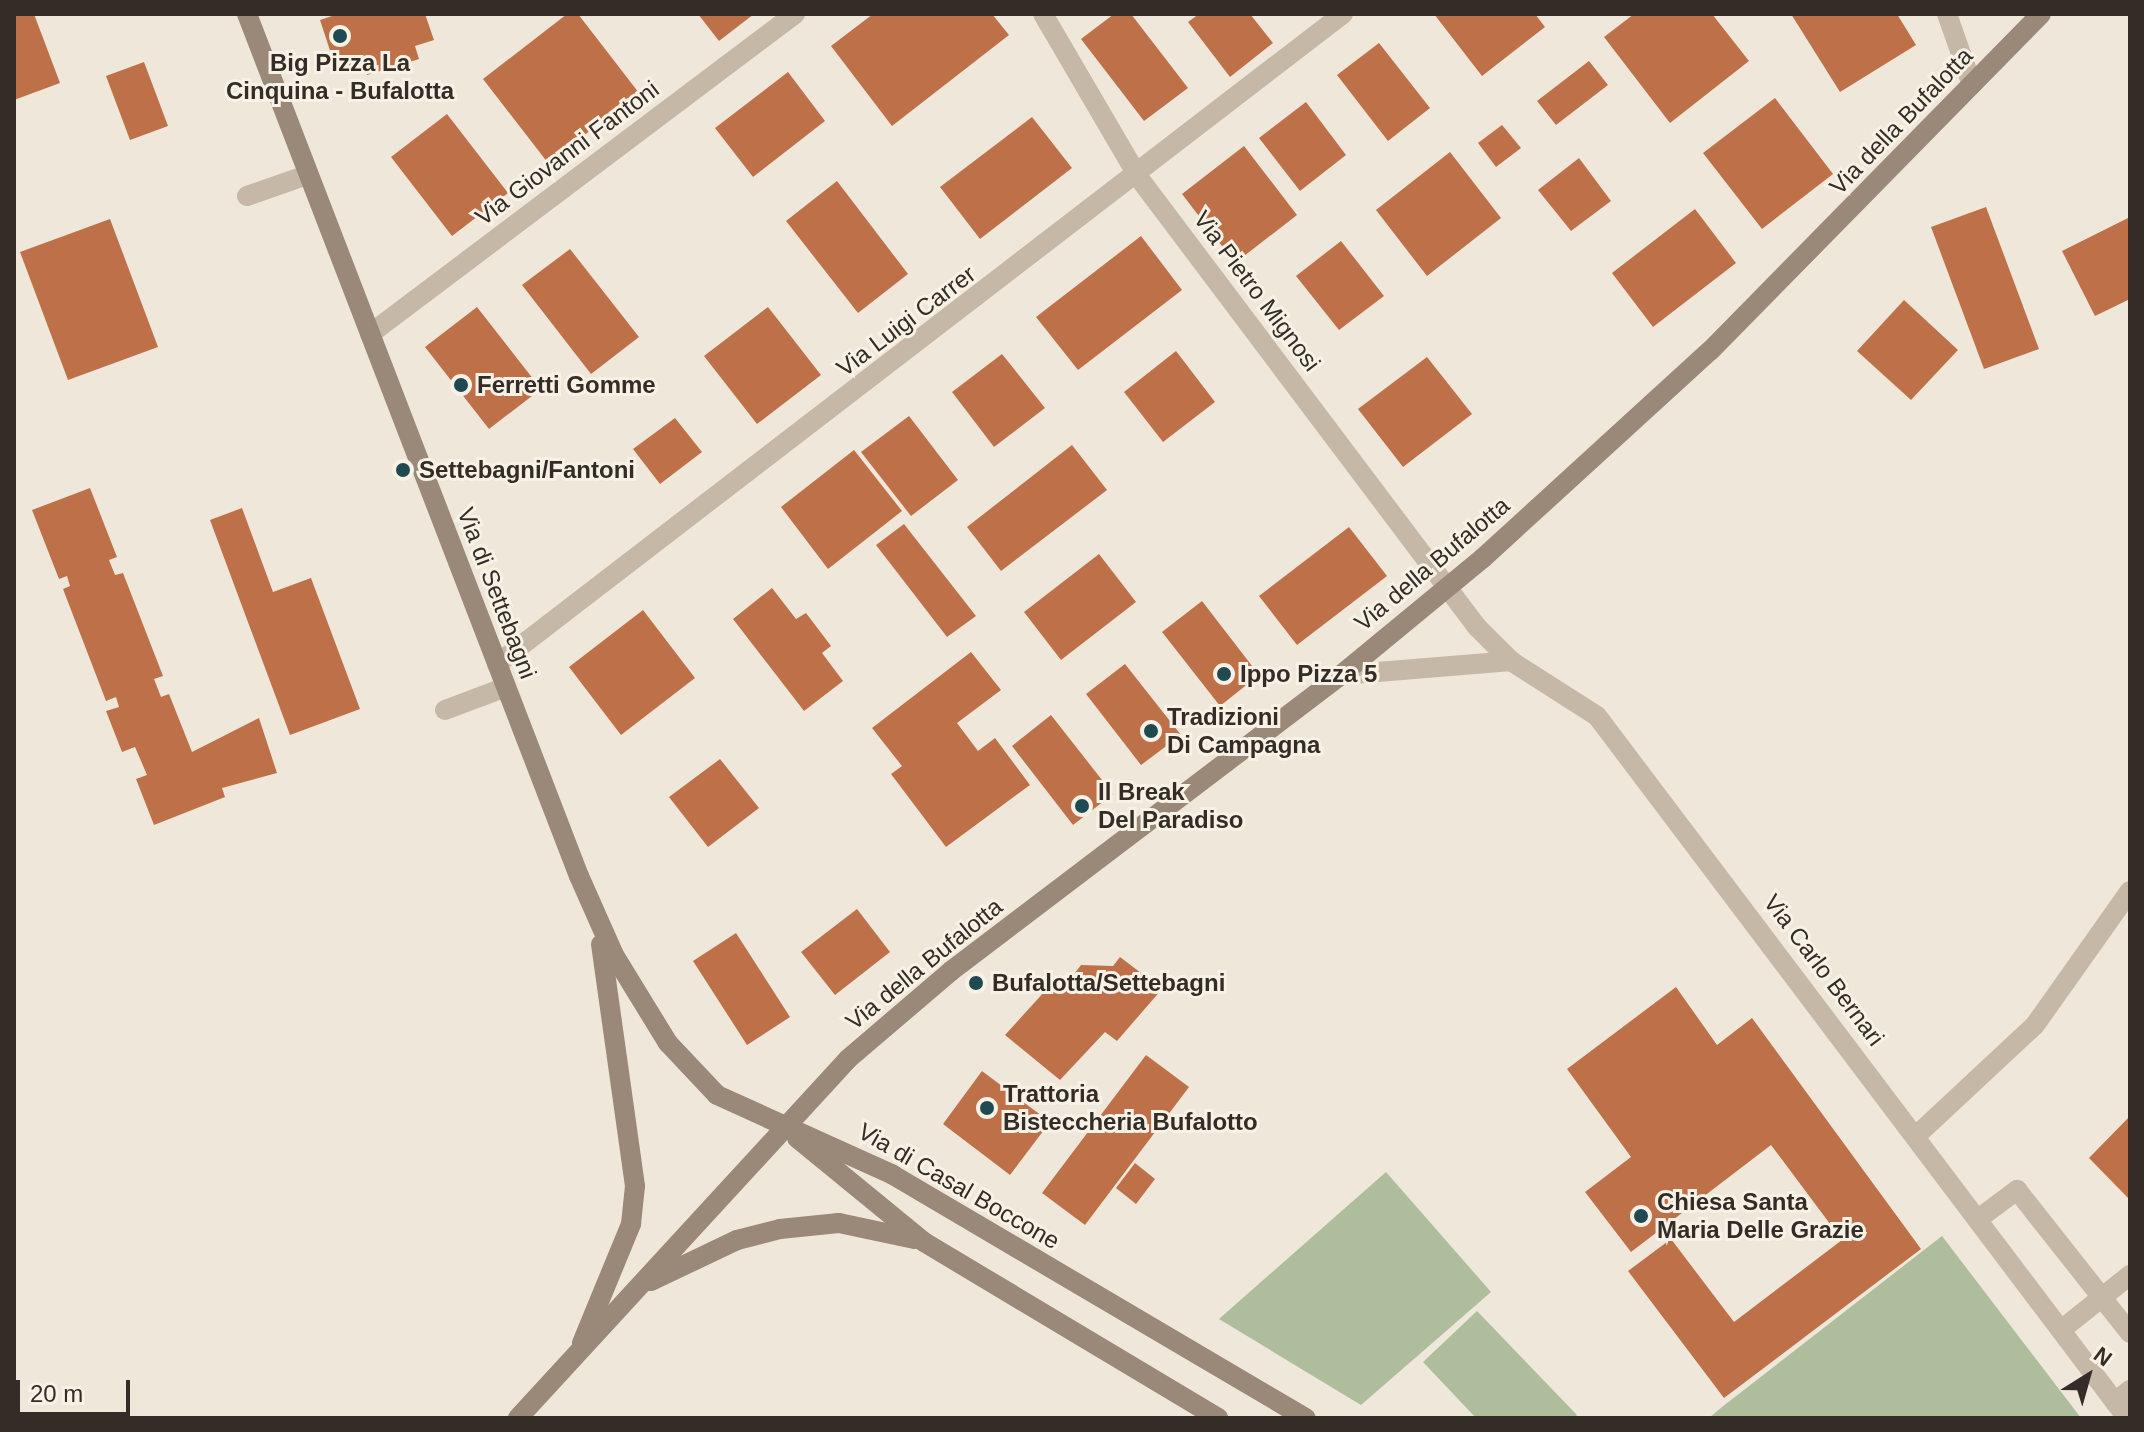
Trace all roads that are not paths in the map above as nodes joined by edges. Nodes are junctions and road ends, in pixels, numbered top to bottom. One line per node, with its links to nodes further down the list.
1 (247, 14): 8 (street, Via di Settebagni)
2 (795, 14): 11 (street, Via Giovanni Fantoni)
3 (1043, 14): 9 (street, Via Pietro Mignosi)
4 (1343, 14): 9 (street, Via Luigi Carrer)
5 (1947, 14): 7 (street)
6 (2041, 14): 7 (street, Via della Bufalotta)
7 (1972, 85): 12 (street, Via della Bufalotta)
8 (307, 175): 10 (street); 11 (street, Via di Settebagni)
9 (1139, 178): 12 (street, Via Pietro Mignosi); 14 (street, Via Luigi Carrer)
10 (247, 196)
11 (370, 334): 14 (street, Via di Settebagni)
12 (1450, 586): 13 (street, Via Carlo Bernari); 15 (street, Via della Bufalotta)
13 (1511, 661): 15 (street); 21 (street, Via Carlo Bernari)
14 (497, 664): 16 (street, Via di Settebagni)
15 (1341, 675): 20 (street, Via della Bufalotta)
16 (506, 687): 17 (street); 19 (street, Via di Settebagni)
17 (445, 710)
18 (2130, 891): 21 (street)
19 (597, 920): 20 (street, Via di Settebagni); 29 (street)
20 (784, 1128): 23 (street, Via di Casal Boccone); 25 (street, Via della Bufalotta); 33 (street, Via di Casal Boccone)
21 (1917, 1135): 22 (street, Via Carlo Bernari)
22 (1978, 1219): 26 (street); 27 (street, Via Carlo Bernari)
23 (924, 1242): 25 (street); 32 (street, Via di Casal Boccone)
24 (2130, 1275): 26 (street)
25 (641, 1287): 29 (street, Via della Bufalotta)
26 (2103, 1298): 27 (street); 28 (street)
27 (2061, 1330): 30 (street, Via Carlo Bernari)
28 (2130, 1333)
29 (577, 1357): 31 (street, Via della Bufalotta)
30 (2124, 1403)
31 (518, 1418)
32 (1218, 1418)
33 (1306, 1418)

